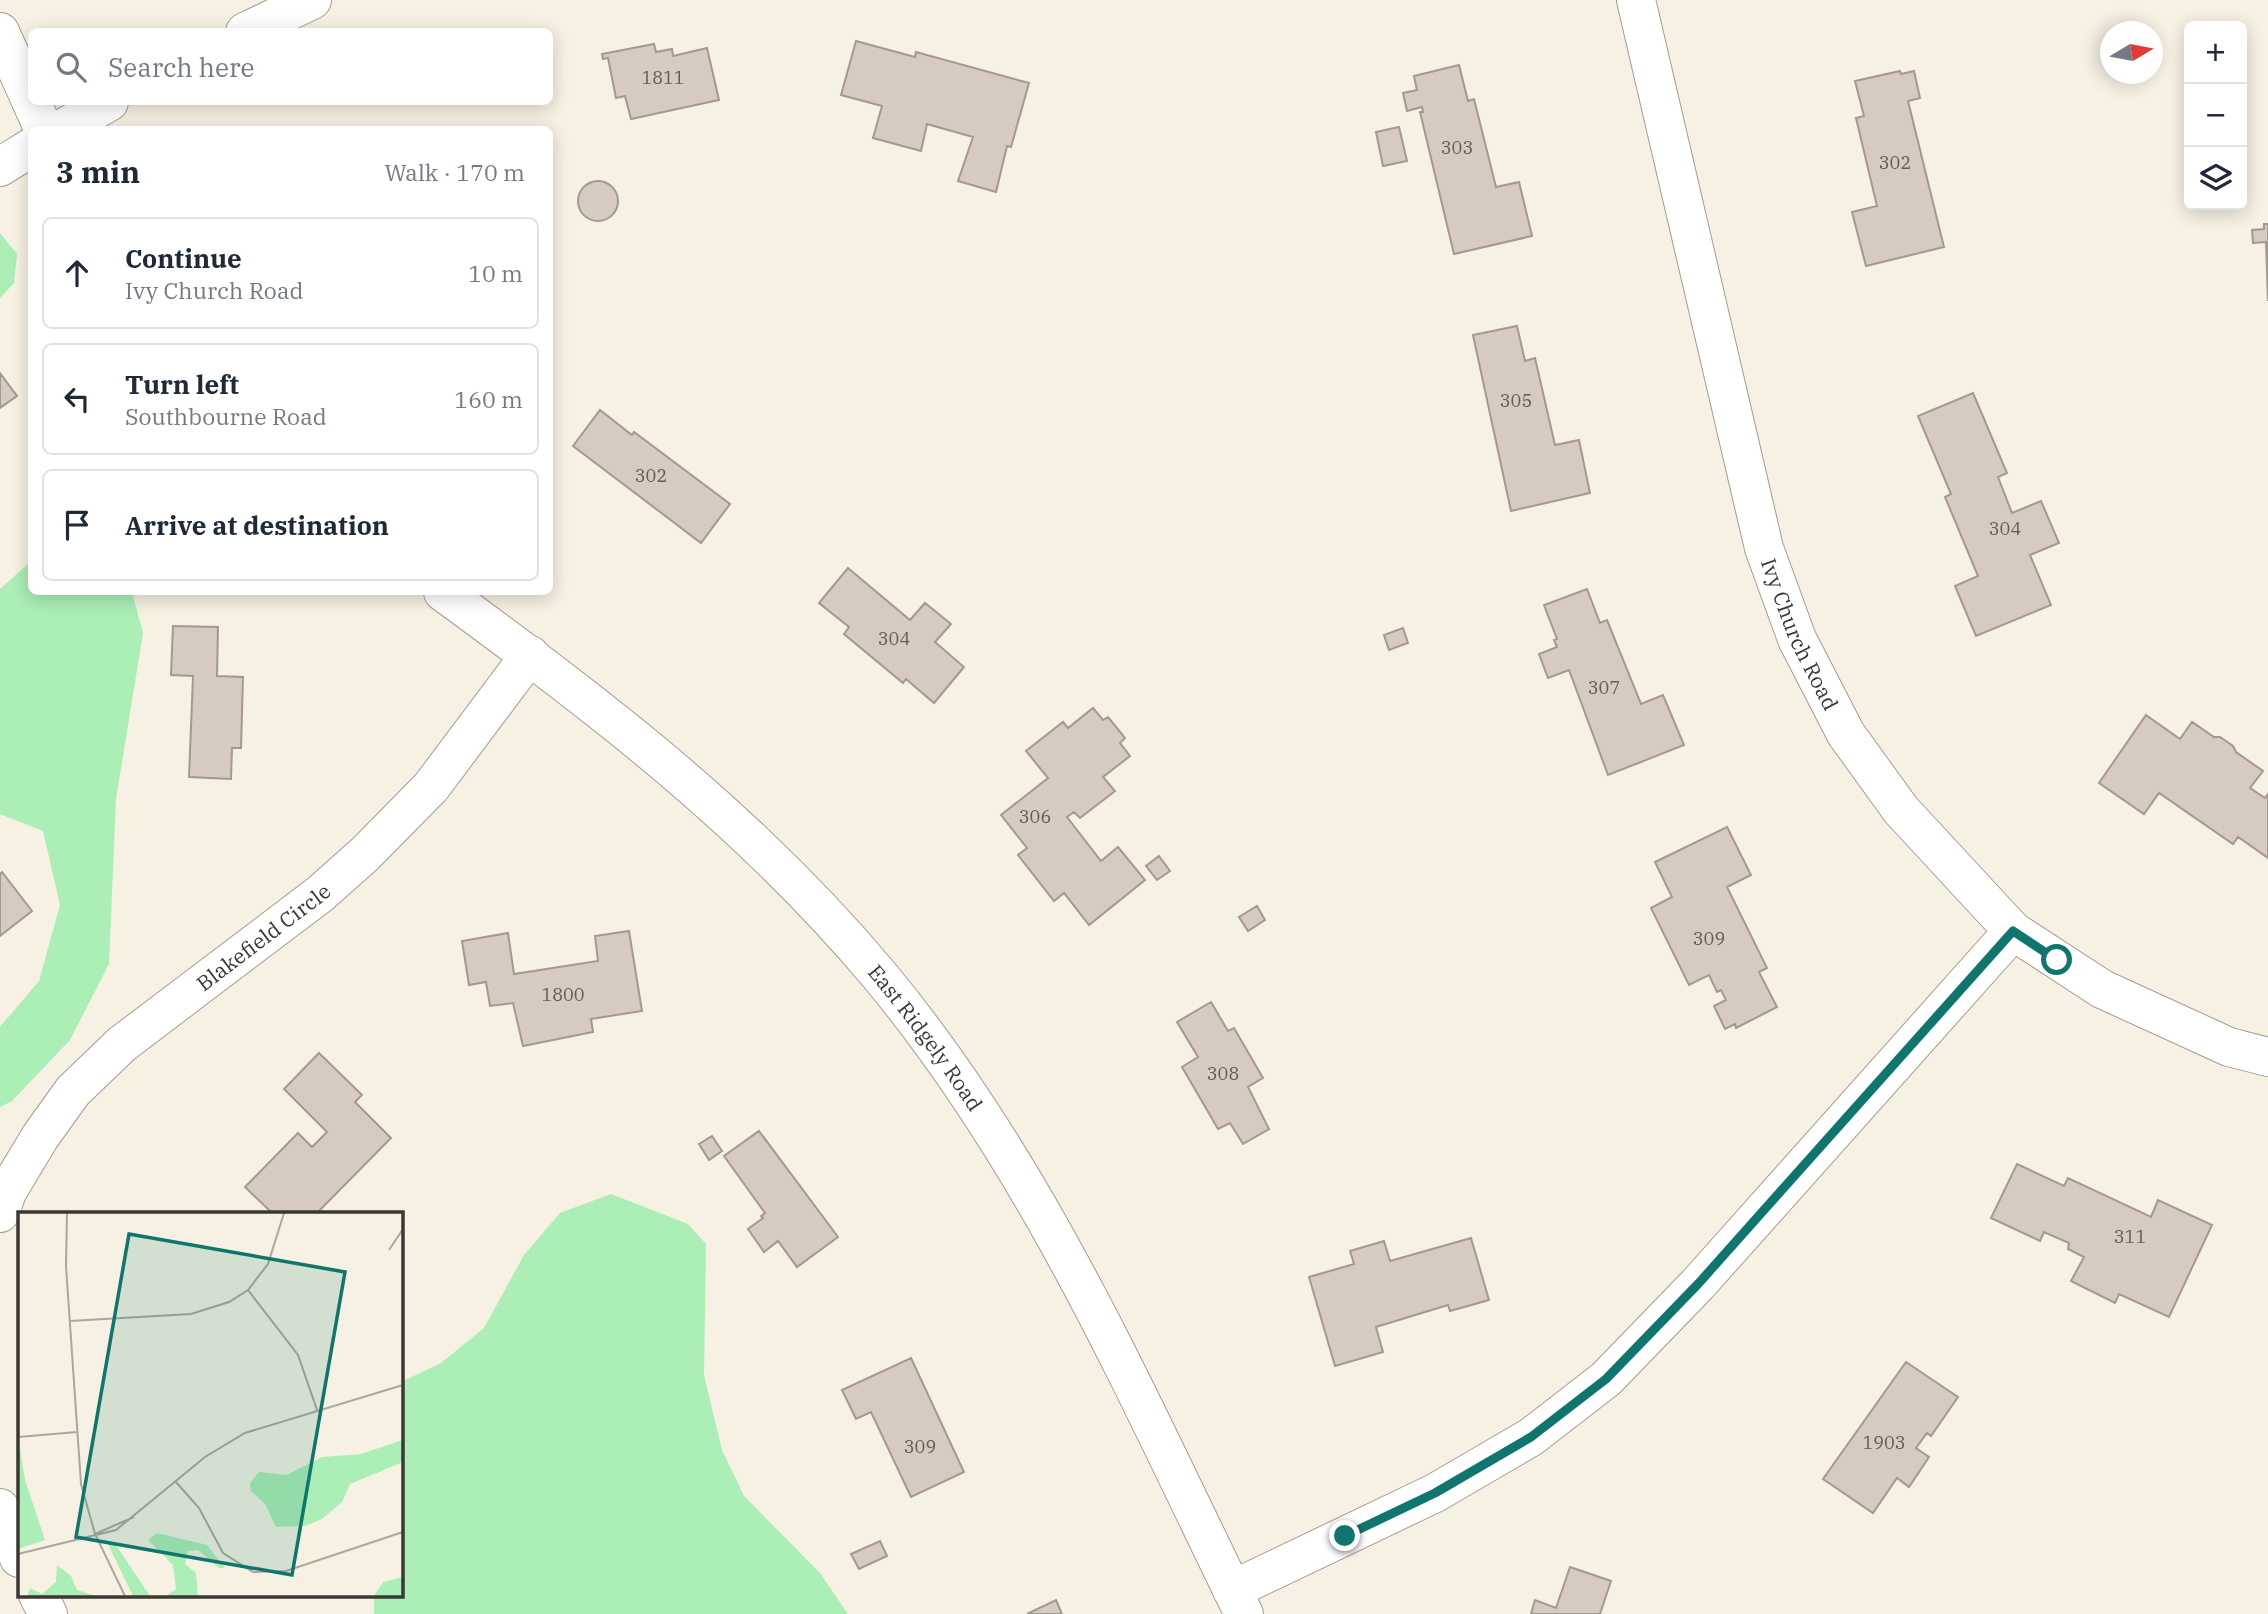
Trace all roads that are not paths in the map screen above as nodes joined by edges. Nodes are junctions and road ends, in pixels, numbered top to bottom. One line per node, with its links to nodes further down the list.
1 (312, 0): 3 (street)
2 (1636, 0): 14 (street, Ivy Church Road)
3 (253, 28)
4 (0, 32): 5 (street)
5 (28, 94)
6 (33, 105): 8 (street)
7 (104, 105): 9 (street)
8 (42, 126)
9 (67, 126)
10 (28, 150): 11 (street)
11 (0, 167)
12 (447, 595): 13 (street, East Ridgely Road)
13 (530, 655): 16 (street, Blakefield Circle); 20 (street, East Ridgely Road)
14 (2013, 931): 15 (street, Ivy Church Road); 20 (street)
15 (2268, 1057)
16 (0, 1213)
17 (0, 1508): 18 (street)
18 (18, 1555)
19 (39, 1596): 21 (street)
20 (1238, 1602)
21 (48, 1614)

